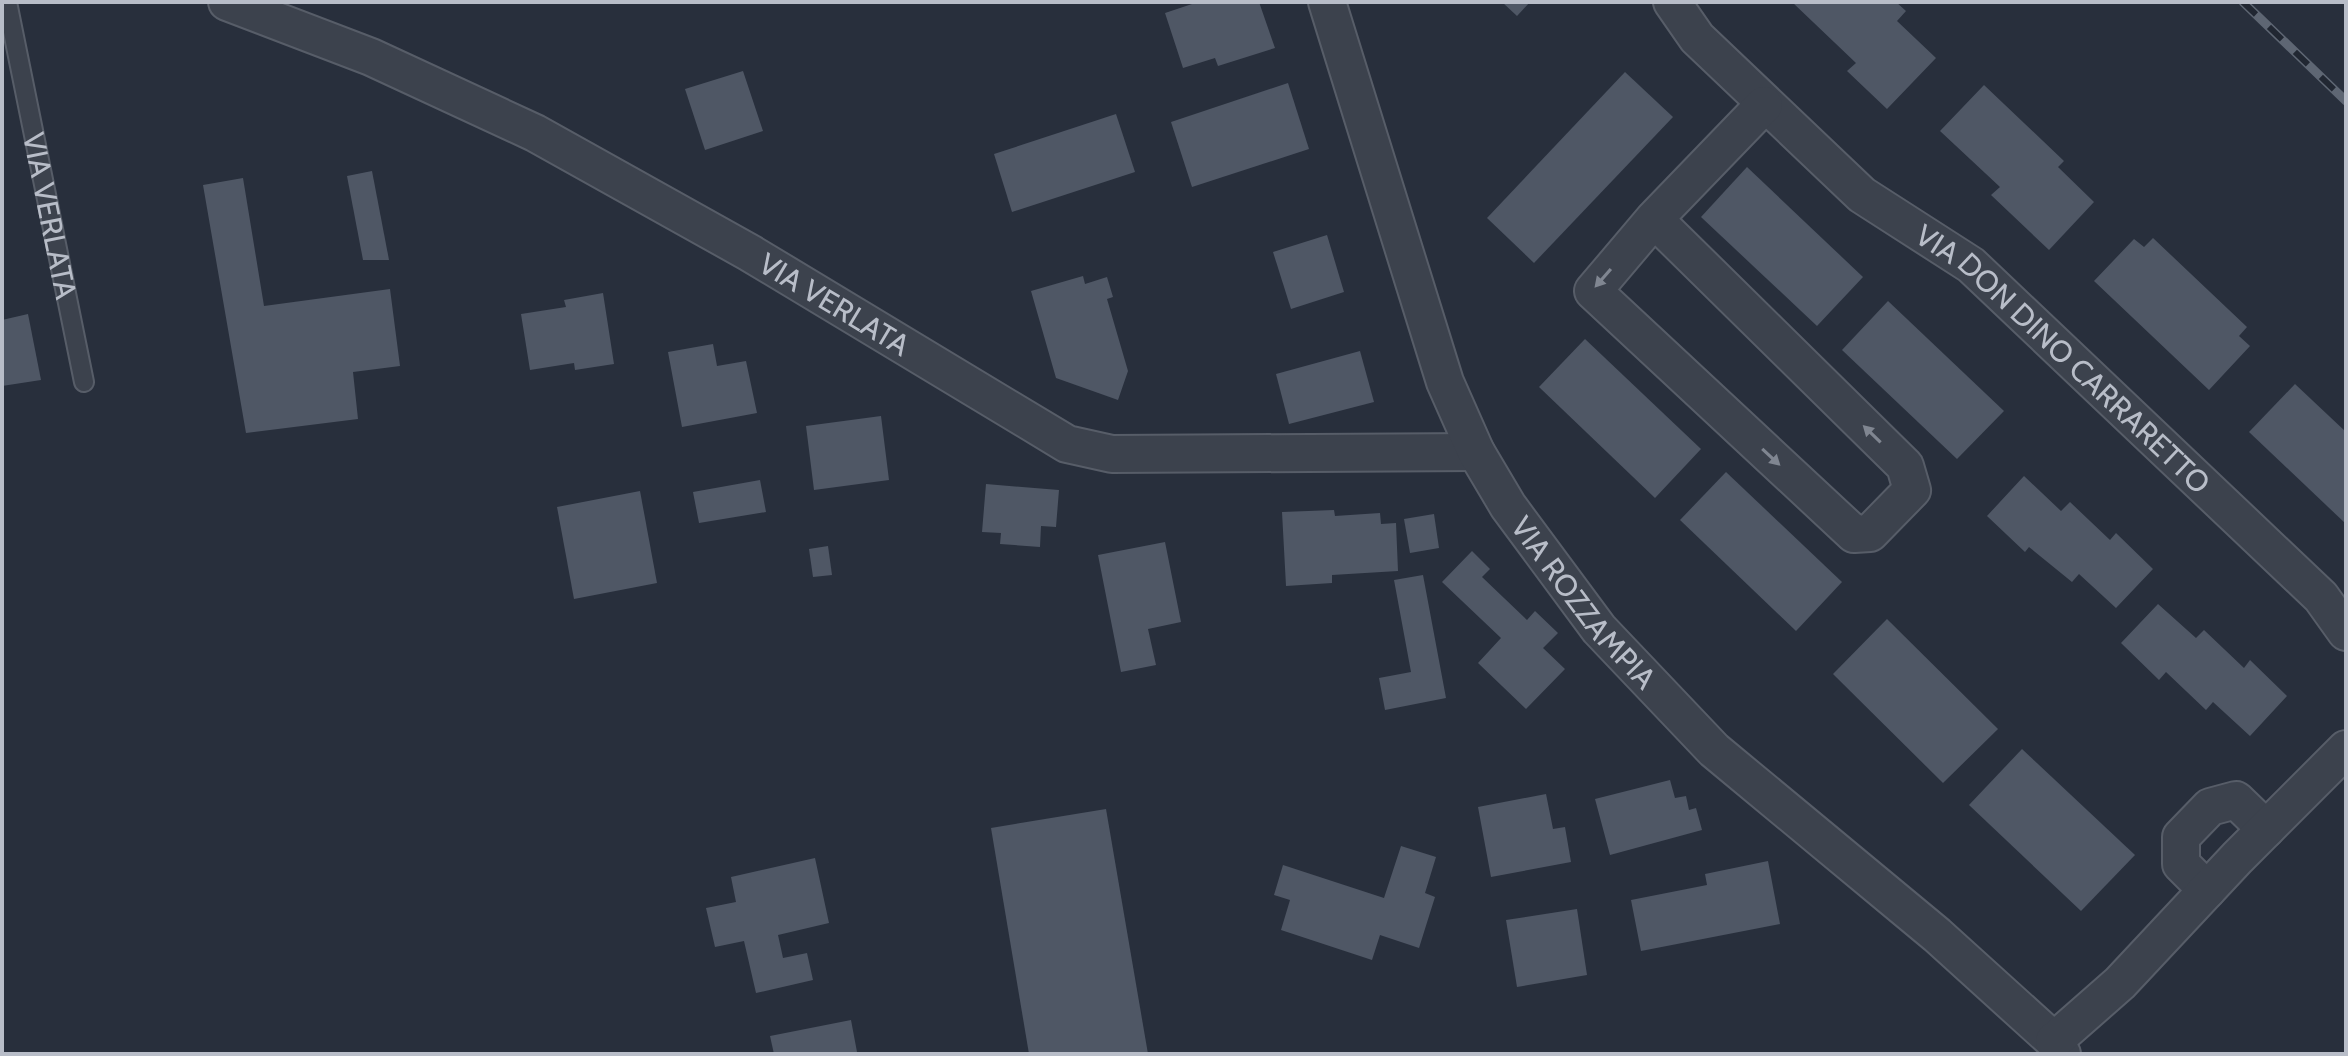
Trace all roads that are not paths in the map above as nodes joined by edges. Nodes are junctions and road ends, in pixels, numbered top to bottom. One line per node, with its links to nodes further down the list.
1 (7, 2): 7 (lane, VIA VERLATA)
2 (227, 2): 8 (street, VIA VERLATA)
3 (1327, 2): 8 (street, VIA ROZZAMPIA)
4 (1672, 2): 5 (street, VIA DON DINO CARRARETTO)
5 (1764, 105): 6 (street); 9 (street, VIA DON DINO CARRARETTO)
6 (1654, 219): 6 (street, one-way to 6)
7 (84, 382)
8 (1476, 452): 13 (street, VIA ROZZAMPIA)
9 (2346, 632)
10 (2346, 749): 11 (street)
11 (2266, 829): 12 (street); 12 (street)
12 (2207, 890): 13 (street)
13 (2058, 1048)

